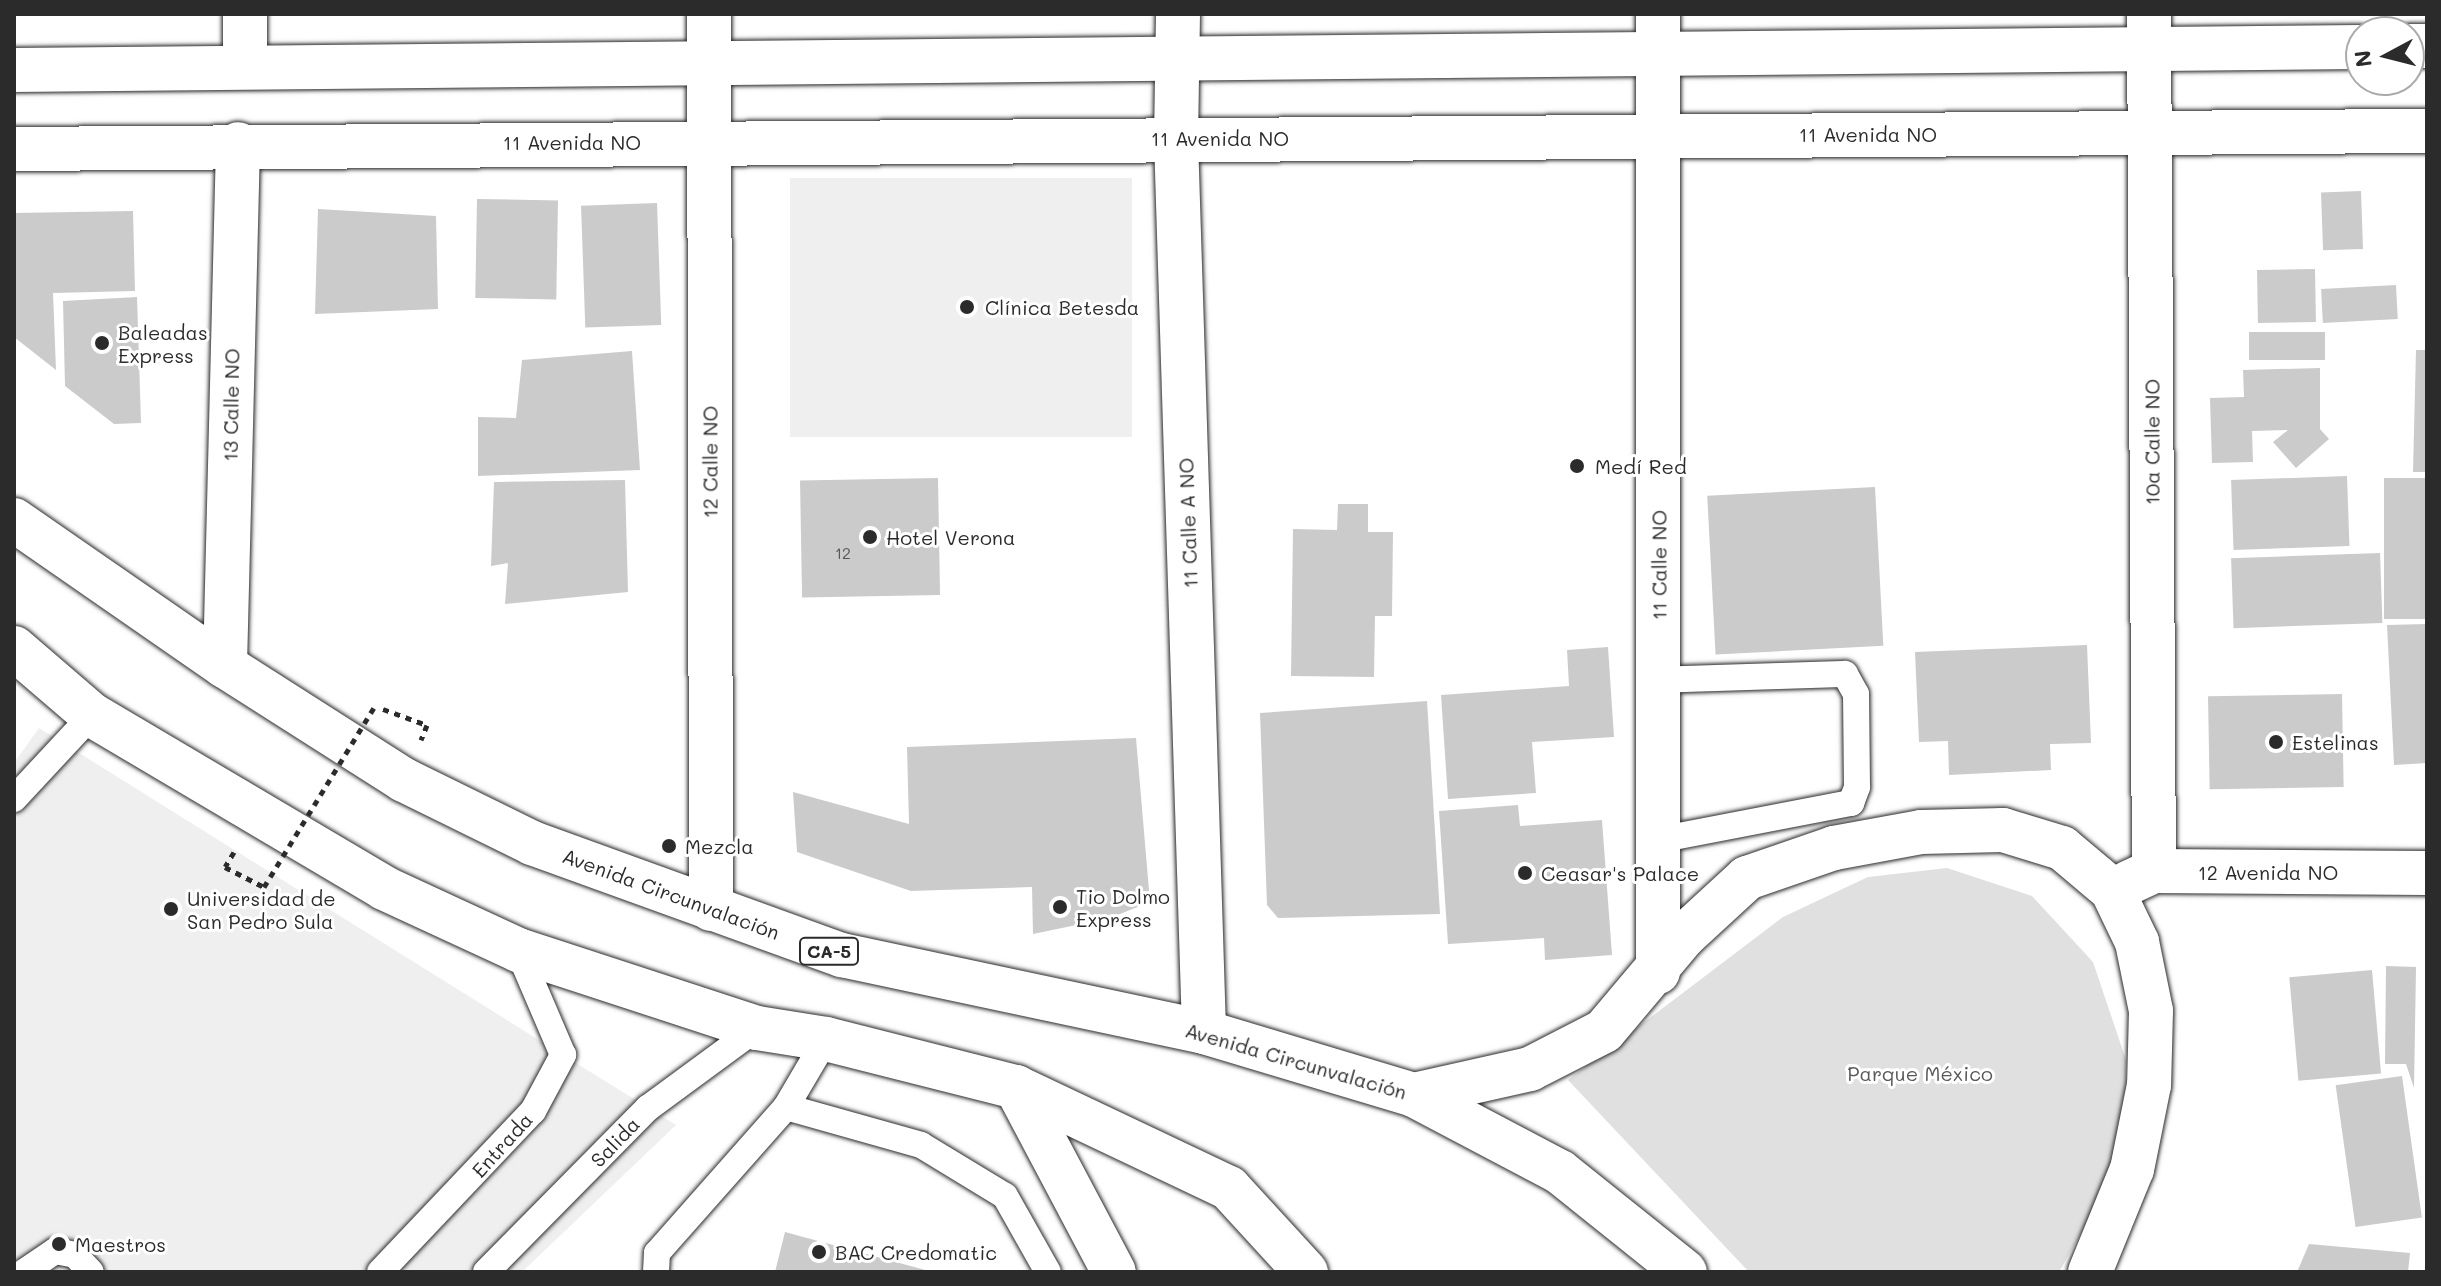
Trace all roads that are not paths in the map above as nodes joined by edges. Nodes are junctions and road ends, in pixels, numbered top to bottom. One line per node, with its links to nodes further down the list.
1 (245, 14): 9 (main road)
2 (709, 14): 8 (main road, 12 Calle NO)
3 (1178, 14): 7 (main road, 11 Calle A NO)
4 (2149, 31): 5 (main road); 6 (main road); 12 (main road, 10a Calle NO)
5 (1658, 34): 7 (main road); 13 (main road, 11 Calle NO)
6 (2345, 46)
7 (1177, 58): 8 (main road); 14 (main road, 11 Calle A NO)
8 (709, 62): 9 (main road); 15 (main road, 12 Calle NO)
9 (245, 67): 10 (main road)
10 (14, 70)
11 (2427, 131): 12 (main road, 11 Avenida NO)
12 (2150, 133): 13 (main road, 11 Avenida NO); 25 (main road, 10a Calle NO)
13 (1659, 135): 14 (main road, 11 Avenida NO); 21 (main road, 11 Calle NO)
14 (1176, 139): 15 (main road, 11 Avenida NO); 32 (main road, 11 Calle A NO)
15 (709, 141): 16 (main road, 11 Avenida NO); 28 (main road, 12 Calle NO)
16 (238, 144): 17 (main road, 11 Avenida NO); 20 (main road, 13 Calle NO)
17 (14, 149)
18 (14, 520): 20 (main road, Avenida Circunvalación / CA-5)
19 (14, 648): 22 (main road)
20 (225, 666): 28 (main road, Avenida Circunvalación / CA-5)
21 (1658, 680): 24 (main road, 11 Calle NO); 24 (lane)
22 (92, 715): 23 (lane); 29 (main road)
23 (14, 799)
24 (1658, 840): 30 (main road, 11 Calle NO)
25 (2154, 871): 26 (main road, 12 Avenida NO); 27 (main road, 12 Avenida NO)
26 (2427, 873)
27 (2112, 890): 30 (main road); 47 (main road)
28 (711, 909): 32 (main road, Avenida Circunvalación / CA-5)
29 (518, 950): 31 (main road); 40 (lane, Entrada)
30 (1658, 972): 35 (main road)
31 (757, 1028): 33 (main road); 41 (lane, Salida)
32 (1204, 1032): 35 (main road, Avenida Circunvalación / CA-5)
33 (826, 1039): 34 (main road); 36 (lane)
34 (1016, 1087): 44 (main road); 45 (main road)
35 (1414, 1095): 46 (main road, Avenida Circunvalación / CA-5)
36 (786, 1107): 37 (lane); 43 (lane)
37 (656, 1262): 42 (lane)
38 (24, 1272): 39 (lane)
39 (91, 1272)
40 (380, 1272)
41 (486, 1272)
42 (636, 1272)
43 (1048, 1272)
44 (1114, 1272)
45 (1306, 1272)
46 (1685, 1272)
47 (2090, 1272)

